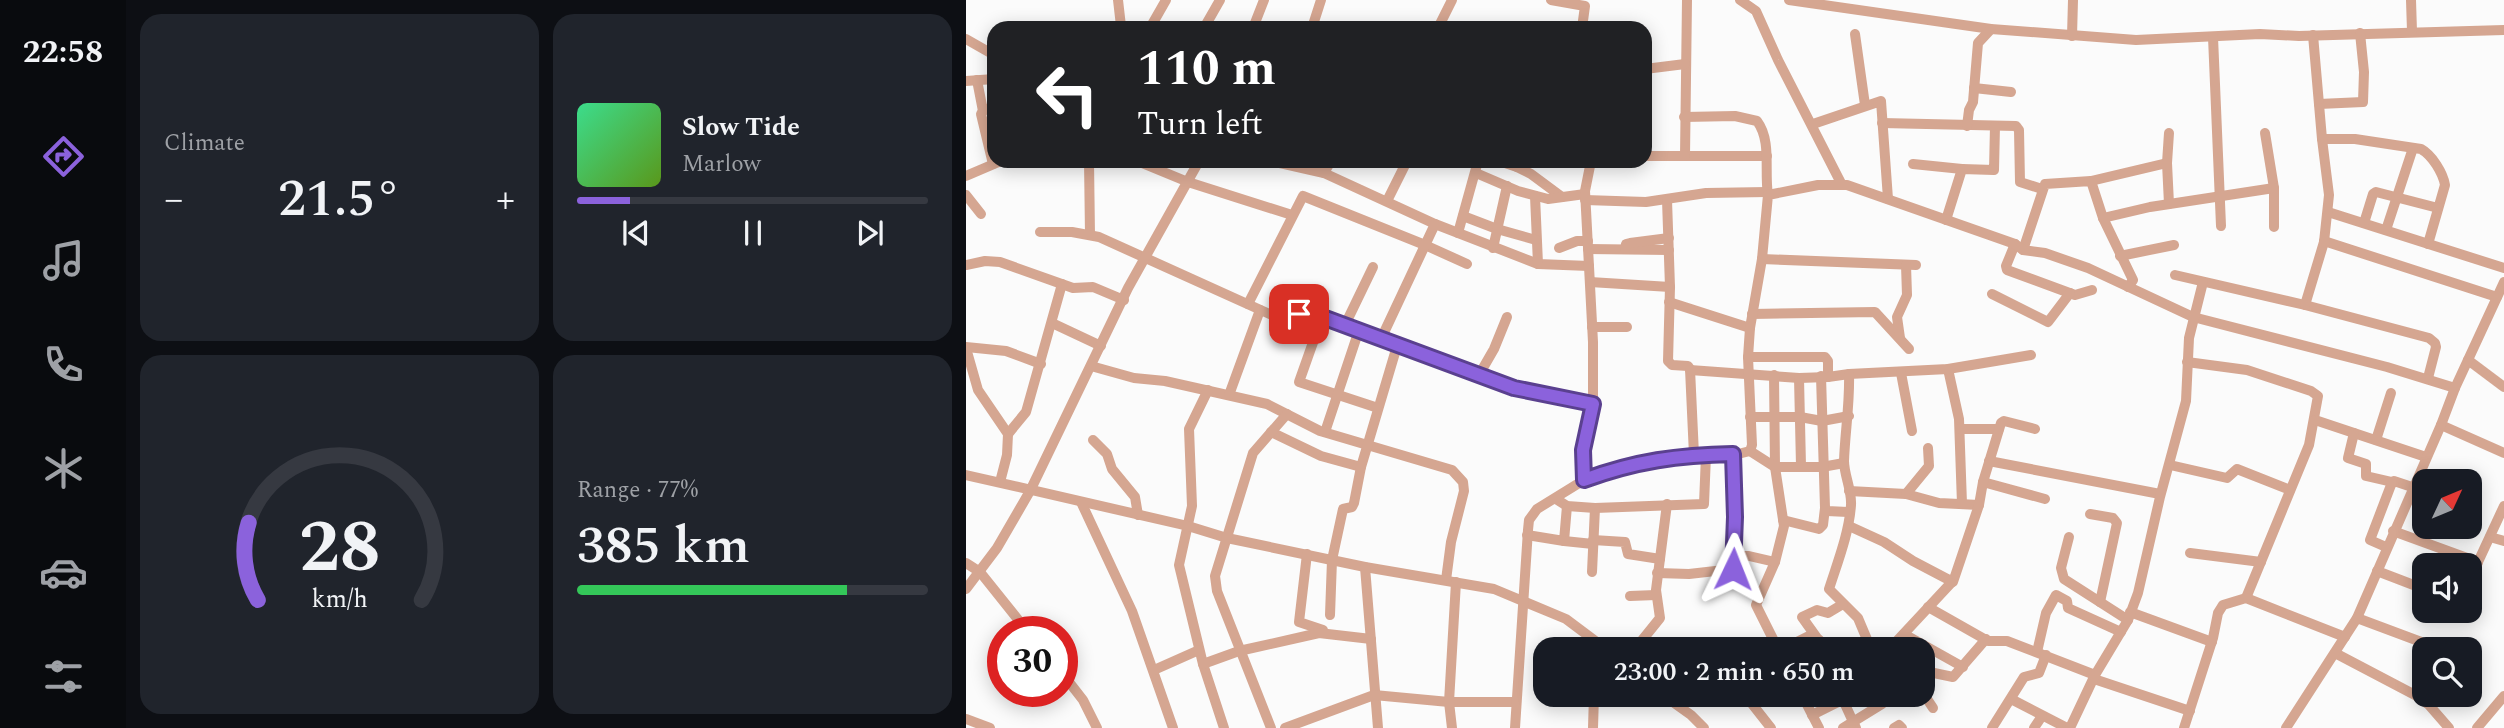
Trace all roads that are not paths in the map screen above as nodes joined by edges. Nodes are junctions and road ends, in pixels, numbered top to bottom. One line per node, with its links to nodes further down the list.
1 (1118, 0): 13 (street)
2 (1166, 0): 14 (street)
3 (1220, 0): 15 (street)
4 (1264, 0): 16 (street)
5 (1321, 0): 17 (street)
6 (1452, 0): 18 (street)
7 (1551, 0): 19 (street)
8 (1687, 0): 30 (street)
9 (1740, 0): 41 (street)
10 (1789, 0): 20 (street)
11 (2073, 0): 26 (street)
12 (2411, 0): 22 (street)
13 (1119, 21)
14 (1154, 21)
15 (1211, 21)
16 (1256, 21)
17 (1314, 21)
18 (1441, 21)
19 (1583, 21)
20 (1991, 29): 26 (street); 33 (street)
21 (2504, 30): 22 (street)
22 (2412, 31): 23 (street)
23 (2360, 33): 25 (street); 35 (street)
24 (1855, 34): 36 (street)
25 (2313, 35): 27 (street); 35 (street)
26 (2073, 36): 27 (street)
27 (2213, 37): 80 (street)
28 (966, 39): 29 (street)
29 (987, 51)
30 (1685, 64): 31 (street); 39 (street)
31 (1652, 68)
32 (971, 80): 38 (street)
33 (1974, 88): 34 (street); 42 (street)
34 (2011, 92)
35 (2319, 104): 47 (street)
36 (1865, 105): 40 (street); 41 (street)
37 (987, 109): 38 (street)
38 (983, 111): 44 (street)
39 (1684, 117): 50 (street); 51 (street)
40 (1882, 123): 42 (street); 81 (street)
41 (1813, 124): 70 (street)
42 (1967, 126): 43 (street)
43 (1995, 127): 64 (street); 73 (street)
44 (987, 132)
45 (2265, 133): 72 (street)
46 (2169, 134): 52 (street)
47 (2322, 139): 48 (street); 86 (street)
48 (2413, 148): 77 (street); 85 (street)
49 (1652, 156): 50 (street)
50 (1685, 156): 51 (street)
51 (1767, 156): 74 (street)
52 (2167, 163): 68 (street); 84 (street)
53 (1913, 164): 64 (street)
54 (987, 167): 67 (street)
55 (1089, 168): 100 (street)
56 (1154, 168): 69 (street)
57 (1195, 168): 69 (street)
58 (1308, 168): 65 (street)
59 (1327, 168): 65 (street)
60 (1402, 168): 83 (street)
61 (1477, 168): 66 (street)
62 (1523, 168): 78 (street)
63 (1590, 168): 79 (street)
64 (1962, 170): 91 (street)
65 (1324, 173): 83 (street)
66 (1476, 173): 71 (street); 89 (street)
67 (966, 176)
68 (2091, 181): 73 (street); 90 (street)
69 (1188, 182): 88 (street); 114 (street)
70 (1842, 185): 74 (street); 81 (street)
71 (1507, 186): 76 (street); 96 (street)
72 (2274, 188): 80 (street); 95 (street)
73 (2042, 189): 108 (street)
74 (1768, 193): 82 (street); 115 (street)
75 (966, 195): 87 (street)
76 (1535, 196): 78 (street); 102 (street)
77 (2396, 196): 85 (street); 92 (street); 97 (street)
78 (1562, 197): 79 (street)
79 (1585, 197): 82 (street); 106 (street)
80 (2218, 197): 84 (street); 94 (street)
81 (1888, 199): 91 (street)
82 (1667, 200): 101 (street)
83 (1387, 201): 93 (street)
84 (2169, 204): 90 (street)
85 (2438, 208): 104 (street)
86 (2328, 212): 92 (street); 103 (street)
87 (981, 214)
88 (1292, 215): 105 (street); 135 (street)
89 (1463, 216): 96 (street); 99 (street)
90 (2103, 218): 113 (street)
91 (1946, 220): 108 (street)
92 (2364, 223): 97 (street)
93 (1435, 224): 99 (street); 105 (street)
94 (2221, 226)
95 (2273, 227)
96 (1497, 229): 102 (street); 109 (street)
97 (2386, 230): 104 (street)
98 (1040, 232): 100 (street)
99 (1458, 233): 109 (street)
100 (1090, 235): 114 (street)
101 (1669, 238): 111 (street); 112 (street)
102 (1536, 240): 117 (street)
103 (2324, 240): 132 (street); 136 (street)
104 (2428, 244): 121 (street)
105 (1425, 245): 116 (street); 148 (street)
106 (1588, 245): 110 (street); 111 (street); 119 (street)
107 (2174, 245): 113 (street)
108 (2019, 247): 127 (street); 130 (street)
109 (1493, 248): 117 (street)
110 (1559, 248)
111 (1625, 249): 112 (street)
112 (1669, 250): 128 (street)
113 (2120, 256): 127 (street)
114 (1145, 259): 133 (street); 135 (street)
115 (1762, 259): 138 (street); 149 (street)
116 (1467, 264)
117 (1538, 264): 119 (street)
118 (966, 265): 126 (street)
119 (1589, 266): 123 (street)
120 (1373, 267): 143 (street)
121 (2504, 268)
122 (2175, 275): 124 (street)
123 (1590, 282): 128 (street); 144 (street)
124 (2203, 282): 136 (street); 141 (street)
125 (2504, 282): 132 (street)
126 (1062, 284): 133 (street); 142 (street)
127 (2128, 287): 141 (street)
128 (1670, 288): 134 (street)
129 (2092, 290): 130 (street)
130 (2070, 293): 131 (street)
131 (1993, 294)
132 (2497, 297): 156 (street)
133 (1124, 300): 150 (street)
134 (1670, 302): 146 (street); 161 (street)
135 (1248, 304): 137 (street)
136 (2305, 305): 169 (street)
137 (1260, 310): 139 (street); 174 (street)
138 (1752, 314): 146 (street); 149 (street)
139 (1322, 317): 143 (street); 175 (street)
140 (1507, 317): 164 (street)
141 (2193, 317): 157 (street); 169 (street)
142 (1052, 323): 150 (street); 158 (street)
143 (1345, 325): 147 (street)
144 (1592, 327): 145 (street); 176 (street)
145 (1627, 327)
146 (1750, 328): 155 (street)
147 (1359, 330): 148 (street); 175 (street)
148 (1381, 339): 151 (street)
149 (1900, 339): 152 (street)
150 (1101, 346): 159 (street)
151 (1396, 346): 164 (street); 177 (street)
152 (1909, 349)
153 (966, 350): 158 (street); 193 (street)
154 (2031, 355): 160 (street)
155 (1748, 357): 165 (street); 167 (street)
156 (2468, 360): 170 (street); 171 (street)
157 (2187, 362): 183 (street); 206 (street)
158 (1041, 364): 193 (street)
159 (1091, 366): 172 (street); 219 (street)
160 (1948, 369): 162 (street); 186 (street)
161 (1690, 370): 165 (street); 202 (street)
162 (1901, 373): 163 (street); 189 (street)
163 (1849, 374): 167 (street); 179 (street)
164 (1479, 375): 176 (street)
165 (1748, 375): 166 (street); 180 (street)
166 (1774, 375): 168 (street); 181 (street)
167 (1825, 376): 168 (street); 184 (street)
168 (1799, 378): 182 (street)
169 (2428, 378): 171 (street)
170 (2504, 387)
171 (2455, 388): 185 (street)
172 (1208, 390): 174 (street); 237 (street)
173 (2391, 393): 195 (street)
174 (1229, 395): 178 (street)
175 (1336, 395): 177 (street); 191 (street)
176 (1593, 404): 213 (street)
177 (1378, 408): 196 (street)
178 (1287, 414): 190 (street); 191 (street)
179 (1849, 416): 184 (street); 205 (street)
180 (1750, 417): 181 (street); 198 (street)
181 (1775, 417): 182 (street); 209 (street)
182 (1800, 417): 184 (street); 207 (street)
183 (2315, 419): 192 (street); 218 (street)
184 (1822, 421): 210 (street)
185 (2441, 425): 199 (street); 203 (street)
186 (1959, 429): 187 (street); 227 (street)
187 (1999, 429): 188 (street); 204 (street)
188 (2035, 429)
189 (1912, 431)
190 (1272, 432): 208 (street); 243 (street)
191 (1325, 432): 196 (street)
192 (2354, 433): 195 (street); 216 (street)
193 (1008, 434): 214 (street)
194 (1093, 440): 235 (street)
195 (2376, 440): 203 (street)
196 (1367, 444): 208 (street); 263 (street)
197 (1928, 448): 221 (street)
198 (1750, 450): 201 (street); 209 (street)
199 (2504, 453)
200 (1706, 454): 201 (street); 202 (street); 226 (street)
201 (1733, 454): 252 (street)
202 (1694, 455): 213 (street)
203 (2426, 457): 211 (street)
204 (1989, 461): 215 (street); 222 (street)
205 (1844, 463): 210 (street); 220 (street)
206 (2170, 465): 218 (street); 222 (street)
207 (1801, 466): 209 (street); 210 (street)
208 (1361, 467): 254 (street)
209 (1775, 467): 236 (street)
210 (1822, 467): 231 (street)
211 (2420, 469)
212 (966, 475): 214 (street)
213 (1584, 480): 223 (street)
214 (1000, 482): 219 (street)
215 (1983, 482): 224 (street); 228 (street)
216 (2392, 482): 217 (street); 247 (street)
217 (2412, 487): 239 (street)
218 (2290, 490): 256 (street)
219 (1030, 491): 225 (street); 260 (street)
220 (1849, 491): 221 (street); 232 (street)
221 (1906, 494): 227 (street)
222 (2160, 495): 276 (street)
223 (1556, 499): 229 (street); 240 (street)
224 (2045, 499)
225 (1081, 502): 235 (street); 300 (street)
226 (1667, 504): 230 (street); 253 (street)
227 (1962, 504): 228 (street)
228 (1979, 505): 264 (street)
229 (1567, 506): 230 (street); 244 (street)
230 (1595, 508): 246 (street)
231 (1825, 508): 232 (street); 236 (street)
232 (1849, 512): 238 (street)
233 (2503, 512): 242 (street)
234 (2090, 514): 271 (street)
235 (1138, 515): 237 (street)
236 (1783, 520): 255 (street)
237 (1188, 526): 243 (street); 294 (street)
238 (1849, 526): 264 (street); 272 (street)
239 (2393, 531): 247 (street); 249 (street)
240 (1527, 535): 244 (street); 270 (street)
241 (2069, 537): 271 (street)
242 (2490, 537): 245 (street); 251 (street)
243 (1227, 538): 250 (street); 295 (street)
244 (1564, 541): 246 (street)
245 (2504, 541)
246 (1593, 542): 253 (street); 261 (street)
247 (2386, 547): 259 (street)
248 (2190, 553): 256 (street)
249 (2454, 553)
250 (1307, 554): 254 (street); 278 (street)
251 (2482, 555)
252 (1732, 556): 255 (street); 262 (street)
253 (1660, 559): 262 (street)
254 (1332, 560): 258 (street); 274 (street)
255 (1776, 562): 284 (street)
256 (2261, 562): 269 (street)
257 (966, 563): 260 (street)
258 (1365, 567): 263 (street); 290 (street)
259 (2376, 571): 265 (street); 277 (street)
260 (980, 572): 266 (street); 275 (street)
261 (1592, 572)
262 (1657, 573): 268 (street)
263 (1451, 581): 270 (street); 307 (street)
264 (1951, 583): 273 (street)
265 (2412, 584)
266 (966, 589)
267 (1630, 596): 268 (street)
268 (1656, 596): 283 (street)
269 (2246, 598): 289 (street); 293 (street)
270 (1522, 601): 282 (street); 308 (street)
271 (2100, 602): 276 (street)
272 (1843, 604): 280 (street); 287 (street)
273 (1928, 607): 281 (street); 291 (street)
274 (1330, 615)
275 (1015, 616)
276 (2129, 616): 279 (street); 293 (street)
277 (2357, 618): 289 (street); 292 (street)
278 (1326, 632): 290 (street); 295 (street)
279 (2121, 632): 297 (street); 302 (street)
280 (1813, 634): 285 (street); 286 (street)
281 (1904, 634): 288 (street); 299 (street)
282 (1586, 637)
283 (1645, 637)
284 (1770, 637)
285 (1804, 637)
286 (1816, 637)
287 (1866, 637)
288 (1901, 637)
289 (2345, 637): 296 (street)
290 (1371, 639): 304 (street)
291 (1986, 639): 297 (street); 299 (street)
292 (2412, 639)
293 (2212, 642): 316 (street)
294 (1199, 650): 298 (street); 300 (street)
295 (1239, 651): 298 (street); 326 (street)
296 (2335, 653): 343 (street); 344 (street)
297 (2041, 654): 302 (street); 306 (street)
298 (1203, 664): 325 (street)
299 (1963, 667): 301 (street)
300 (1154, 670): 324 (street)
301 (1935, 673)
302 (2094, 677): 316 (street); 341 (street)
303 (1078, 694): 323 (street)
304 (1374, 695): 307 (street); 318 (street); 329 (street)
305 (2504, 696): 345 (street)
306 (2011, 699): 319 (street); 339 (street)
307 (1449, 702): 308 (street); 330 (street)
308 (1516, 702): 331 (street)
309 (1594, 707): 332 (street)
310 (1678, 707): 333 (street)
311 (1754, 707): 334 (street)
312 (1808, 707): 317 (street)
313 (1828, 707): 317 (street)
314 (1850, 707): 321 (street)
315 (1878, 707): 321 (street)
316 (2190, 711): 342 (street)
317 (1812, 715): 335 (street)
318 (1315, 716): 327 (street); 328 (street)
319 (2042, 716): 340 (street); 341 (street)
320 (966, 719): 322 (street)
321 (1855, 725): 336 (street)
322 (990, 728)
323 (1097, 728)
324 (1173, 728)
325 (1224, 728)
326 (1271, 728)
327 (1285, 728)
328 (1312, 728)
329 (1378, 728)
330 (1452, 728)
331 (1515, 728)
332 (1593, 728)
333 (1704, 728)
334 (1771, 728)
335 (1819, 728)
336 (1843, 728)
337 (1894, 728): 338 (street)
338 (1902, 728)
339 (1992, 728)
340 (2034, 728)
341 (2069, 728)
342 (2184, 728)
343 (2286, 728)
344 (2449, 728)
345 (2477, 728)

